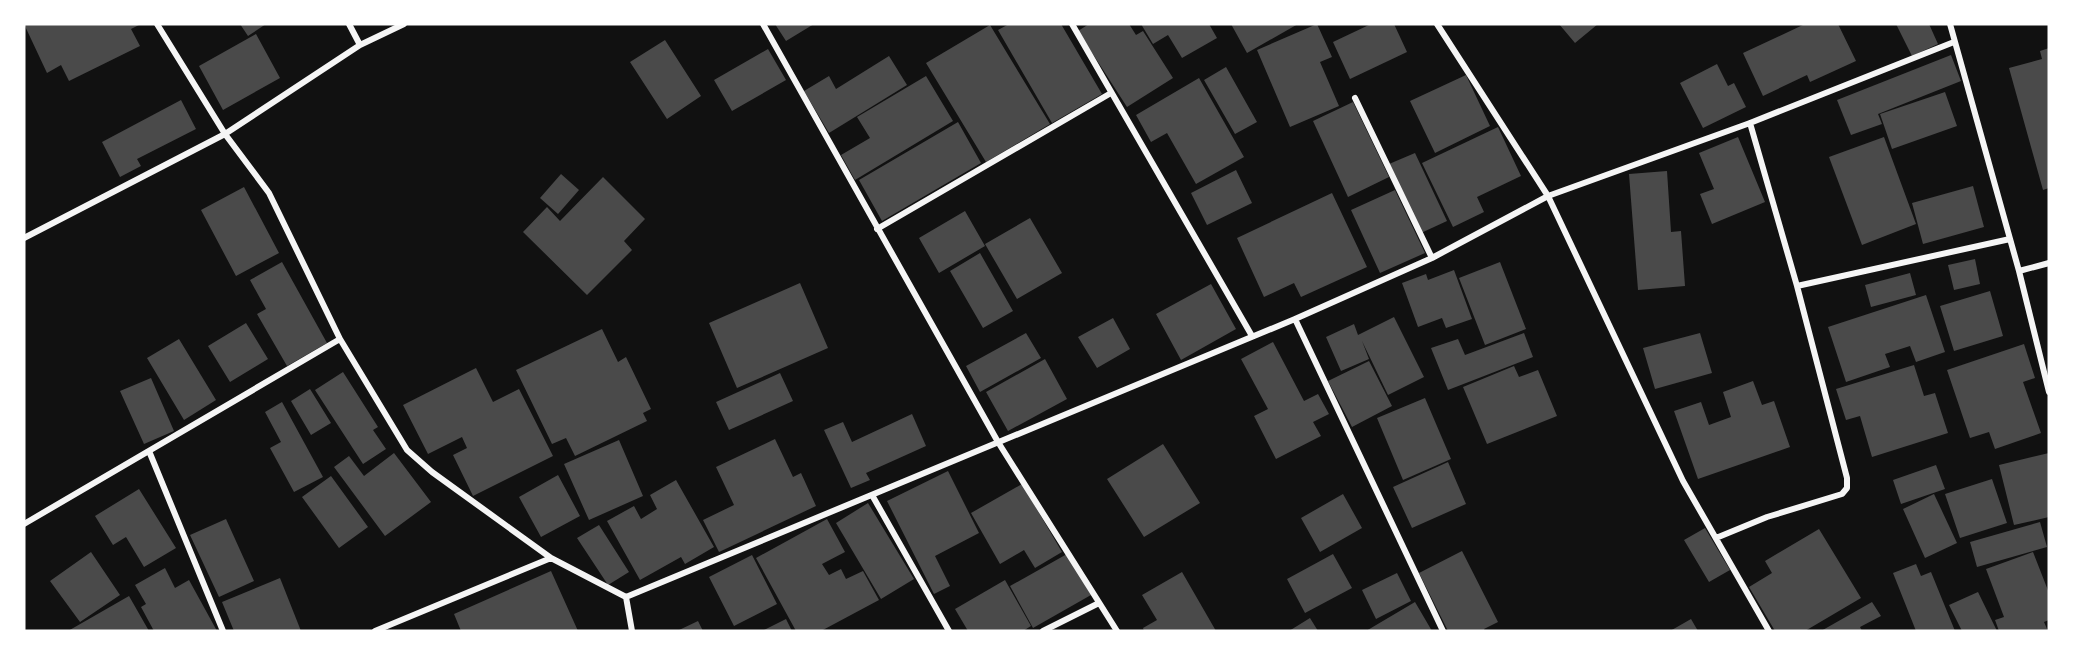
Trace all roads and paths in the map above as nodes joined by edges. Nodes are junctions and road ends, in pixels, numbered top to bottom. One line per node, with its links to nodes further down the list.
1 (157, 24): 13 (street)
2 (349, 24): 9 (street)
3 (404, 24): 9 (street)
4 (763, 24): 15 (street)
5 (1071, 24): 10 (street)
6 (1437, 24): 14 (street)
7 (1950, 24): 8 (street)
8 (1954, 42): 12 (street); 17 (street)
9 (360, 45): 13 (street)
10 (1111, 93): 15 (street); 23 (street)
11 (1355, 98): 18 (street)
12 (1750, 123): 14 (street); 21 (street)
13 (225, 134): 16 (street); 24 (street)
14 (1548, 196): 18 (street); 30 (street)
15 (877, 229): 26 (street)
16 (24, 238)
17 (2010, 239): 20 (street); 21 (street)
18 (1432, 258): 22 (street)
19 (2049, 263): 20 (street)
20 (2019, 272): 25 (street)
21 (1797, 286): 30 (street)
22 (1294, 319): 23 (street); 40 (street)
23 (1252, 336): 26 (street)
24 (340, 339): 27 (street); 31 (street)
25 (2049, 393)
26 (998, 442): 28 (street); 33 (street)
27 (149, 451): 29 (street); 34 (street)
28 (872, 495): 32 (street); 37 (street)
29 (24, 524)
30 (1716, 538): 41 (street)
31 (551, 558): 32 (street); 35 (street)
32 (626, 597): 36 (street)
33 (1099, 603): 38 (street); 39 (street)
34 (223, 631)
35 (375, 631)
36 (632, 631)
37 (949, 631)
38 (1043, 631)
39 (1117, 631)
40 (1443, 631)
41 (1769, 631)

